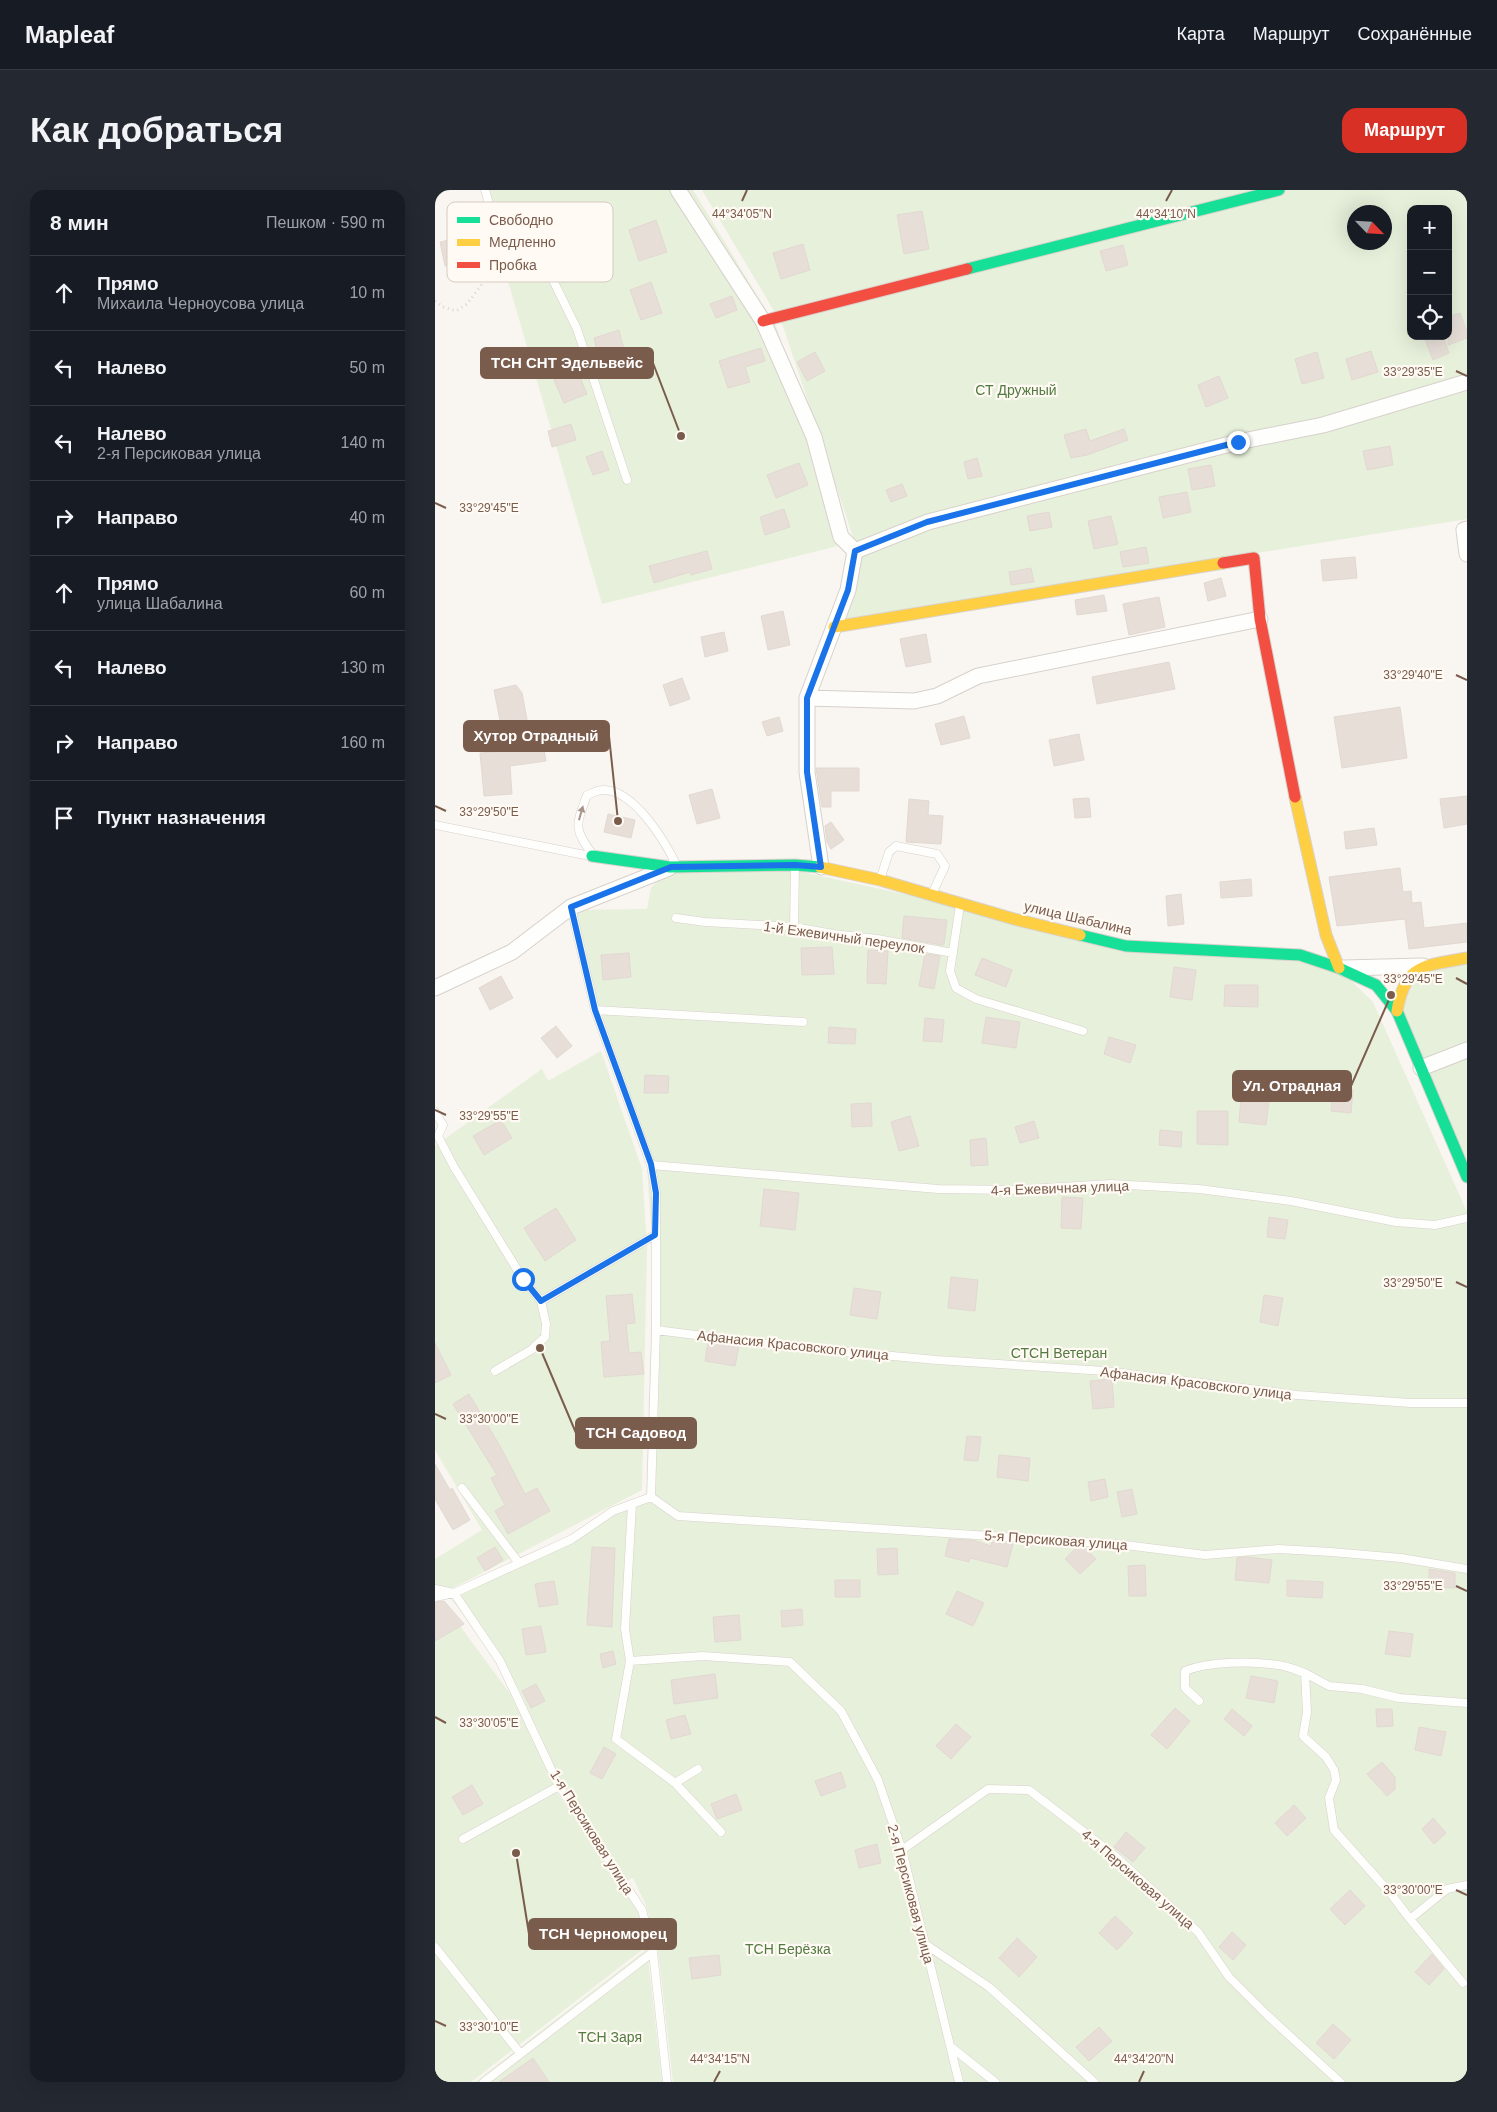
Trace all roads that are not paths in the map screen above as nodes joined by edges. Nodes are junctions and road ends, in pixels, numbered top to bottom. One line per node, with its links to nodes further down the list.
1 (678, 190): 4 (street)
2 (1279, 190): 4 (street)
3 (554, 282): 6 (lane)
4 (763, 321): 8 (street)
5 (1467, 382): 8 (street)
6 (627, 480)
7 (1467, 529): 9 (street)
8 (855, 551): 11 (street)
9 (1467, 554)
10 (1261, 619): 11 (street); 12 (street); 27 (street)
11 (834, 627): 12 (street)
12 (807, 698): 17 (street)
13 (435, 824): 14 (lane)
14 (593, 856): 16 (street, улица Шабалина); 16 (lane, one-way to 16)
15 (795, 865): 16 (street, улица Шабалина); 17 (street, улица Шабалина); 23 (lane)
16 (674, 867): 21 (street)
17 (821, 867): 18 (street, улица Шабалина)
18 (880, 880): 19 (street, улица Шабалина); 19 (lane)
19 (932, 894): 20 (street, улица Шабалина)
20 (961, 903): 24 (lane); 27 (street, улица Шабалина)
21 (571, 907): 28 (street); 29 (lane)
22 (676, 918): 23 (lane, 1-й Ежевичный переулок)
23 (794, 927): 24 (lane, 1-й Ежевичный переулок)
24 (953, 953): 32 (lane)
25 (1467, 958): 26 (street)
26 (1429, 966): 27 (street); 30 (street)
27 (1339, 968): 30 (street, улица Шабалина)
28 (435, 988)
29 (595, 1010): 31 (lane); 36 (lane)
30 (1397, 1012): 34 (street, улица Шабалина)
31 (803, 1022)
32 (1083, 1031)
33 (1467, 1050): 34 (street)
34 (1421, 1068): 37 (street, улица Шабалина)
35 (435, 1112): 40 (lane)
36 (651, 1164): 38 (lane, 4-я Ежевичная улица); 39 (lane)
37 (1467, 1177)
38 (1467, 1218)
39 (655, 1235): 40 (lane); 41 (lane)
40 (541, 1301): 42 (lane)
41 (656, 1330): 43 (lane, Афанасия Красовского улица); 45 (lane)
42 (495, 1371)
43 (1467, 1403)
44 (462, 1488): 47 (lane)
45 (651, 1497): 46 (lane); 48 (lane, 5-я Персиковая улица)
46 (632, 1504): 47 (lane); 52 (lane)
47 (519, 1563): 50 (lane)
48 (1467, 1569)
49 (435, 1589): 50 (lane)
50 (454, 1593): 51 (lane); 58 (lane, 1-я Персиковая улица)
51 (435, 1597)
52 (630, 1660): 57 (lane); 61 (lane, 2-я Персиковая улица)
53 (1305, 1673): 54 (lane); 55 (lane); 63 (lane)
54 (1199, 1701)
55 (1467, 1703)
56 (697, 1769): 57 (lane)
57 (675, 1783): 59 (lane)
58 (559, 1786): 60 (lane); 66 (lane, 1-я Персиковая улица)
59 (721, 1832)
60 (463, 1839)
61 (902, 1850): 64 (lane, 2-я Персиковая улица); 75 (lane, 4-я Персиковая улица)
62 (1467, 1885): 63 (lane)
63 (1410, 1919): 67 (lane)
64 (925, 1944): 68 (lane, 2-я Персиковая улица); 74 (lane)
65 (435, 1947): 69 (lane)
66 (653, 1952): 69 (lane); 71 (lane, 1-я Персиковая улица)
67 (1463, 1983)
68 (951, 2046): 72 (lane, 2-я Персиковая улица); 73 (lane)
69 (519, 2053): 70 (lane)
70 (483, 2082)
71 (667, 2082)
72 (959, 2082)
73 (995, 2082)
74 (1094, 2082)
75 (1340, 2082)

